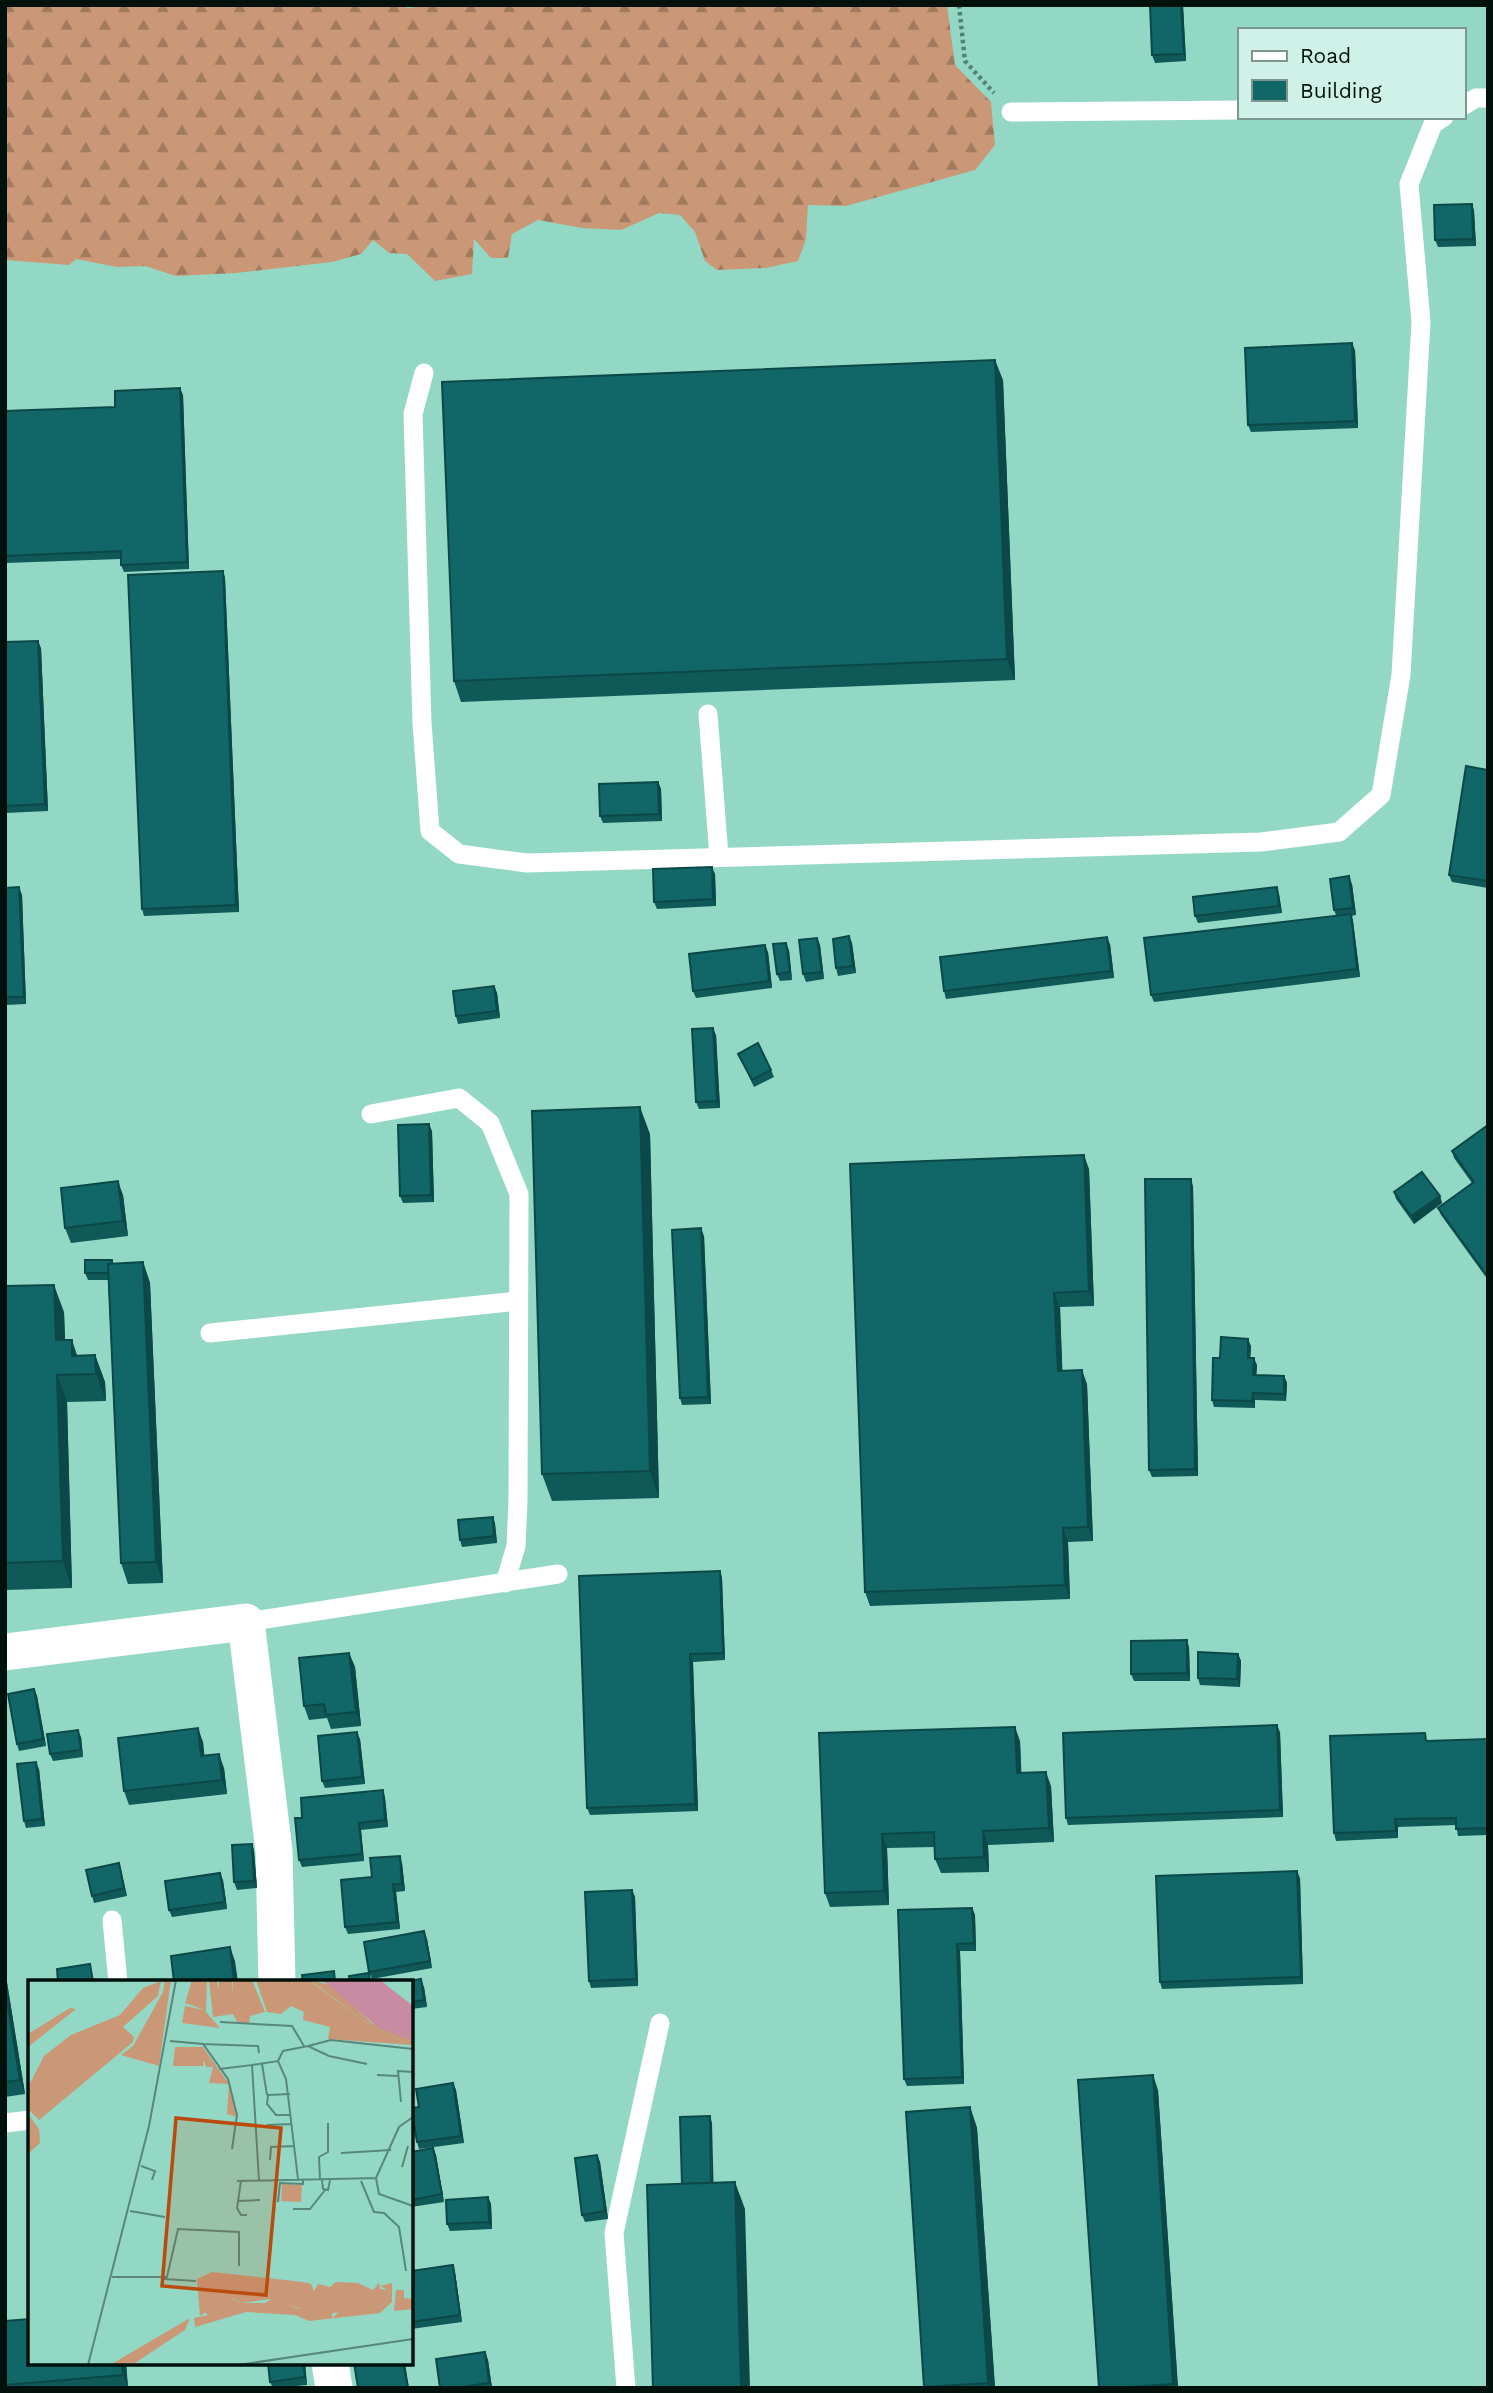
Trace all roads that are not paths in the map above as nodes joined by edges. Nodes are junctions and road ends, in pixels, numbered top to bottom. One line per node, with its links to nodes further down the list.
1 (1238, 110): 2 (lane)
2 (1011, 112)
3 (1441, 119): 6 (lane)
4 (424, 373): 6 (lane)
5 (708, 714): 6 (lane)
6 (719, 857)
7 (371, 1114): 8 (lane)
8 (518, 1301): 9 (lane); 11 (lane)
9 (209, 1333)
10 (558, 1574): 11 (lane)
11 (505, 1583): 12 (lane)
12 (246, 1622): 13 (street); 16 (street)
13 (5, 1652)
14 (113, 1920): 15 (lane)
15 (118, 1980)
16 (277, 1980)
17 (660, 2023): 22 (lane)
18 (28, 2120): 19 (lane)
19 (5, 2123)
20 (330, 2365): 21 (street)
21 (334, 2388)
22 (626, 2388)

